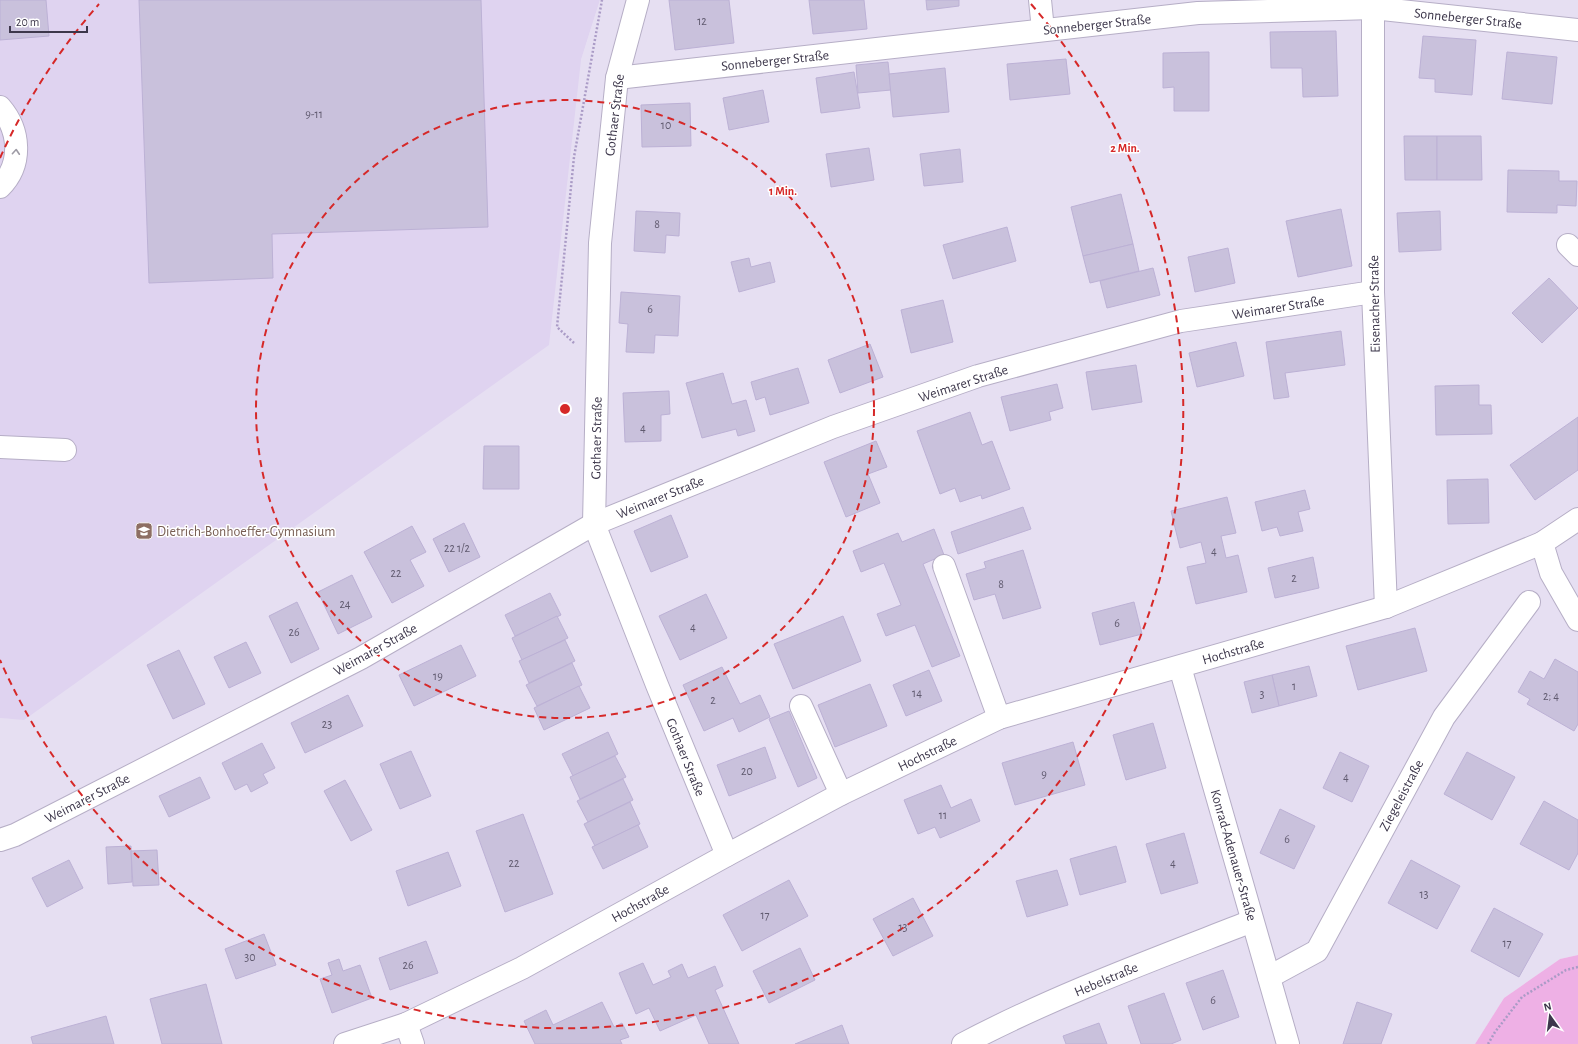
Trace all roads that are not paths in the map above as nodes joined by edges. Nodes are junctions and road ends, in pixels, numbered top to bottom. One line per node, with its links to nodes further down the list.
1 (638, 0): 7 (street, Gothaer Straße)
2 (1040, 0): 5 (street)
3 (1373, 4): 4 (street, Sonneberger Straße); 6 (street, Sonneberger Straße); 10 (street, Eisenacher Straße)
4 (1216, 6): 5 (street, Sonneberger Straße)
5 (1043, 30): 7 (street, Sonneberger Straße)
6 (1578, 30)
7 (617, 78): 14 (street, Gothaer Straße)
8 (0, 107): 9 (street, one-way to 8)
9 (0, 187)
10 (1373, 292): 14 (street, Weimarer Straße); 18 (street, Eisenacher Straße)
11 (0, 446): 12 (street)
12 (65, 450)
13 (1578, 519): 15 (street, Hochstraße)
14 (594, 524): 24 (street, Weimarer Straße); 25 (street, Gothaer Straße)
15 (1542, 543): 18 (street, Hochstraße); 19 (street)
16 (944, 566): 22 (street)
17 (1529, 602): 27 (street, Ziegeleistraße)
18 (1386, 607): 20 (street, Hochstraße)
19 (1578, 620)
20 (1180, 667): 22 (street, Hochstraße); 26 (street, Konrad-Adenauer-Straße)
21 (801, 706): 23 (street)
22 (999, 718): 23 (street, Hochstraße)
23 (841, 794): 25 (street, Hochstraße)
24 (0, 840)
25 (727, 854): 28 (street, Hochstraße)
26 (1252, 921): 27 (street, Konrad-Adenauer-Straße); 30 (street, Hebelstraße)
27 (1269, 977): 31 (street, Konrad-Adenauer-Straße)
28 (409, 1034): 29 (street, Hochstraße)
29 (345, 1044)
30 (963, 1044)
31 (1288, 1044)

